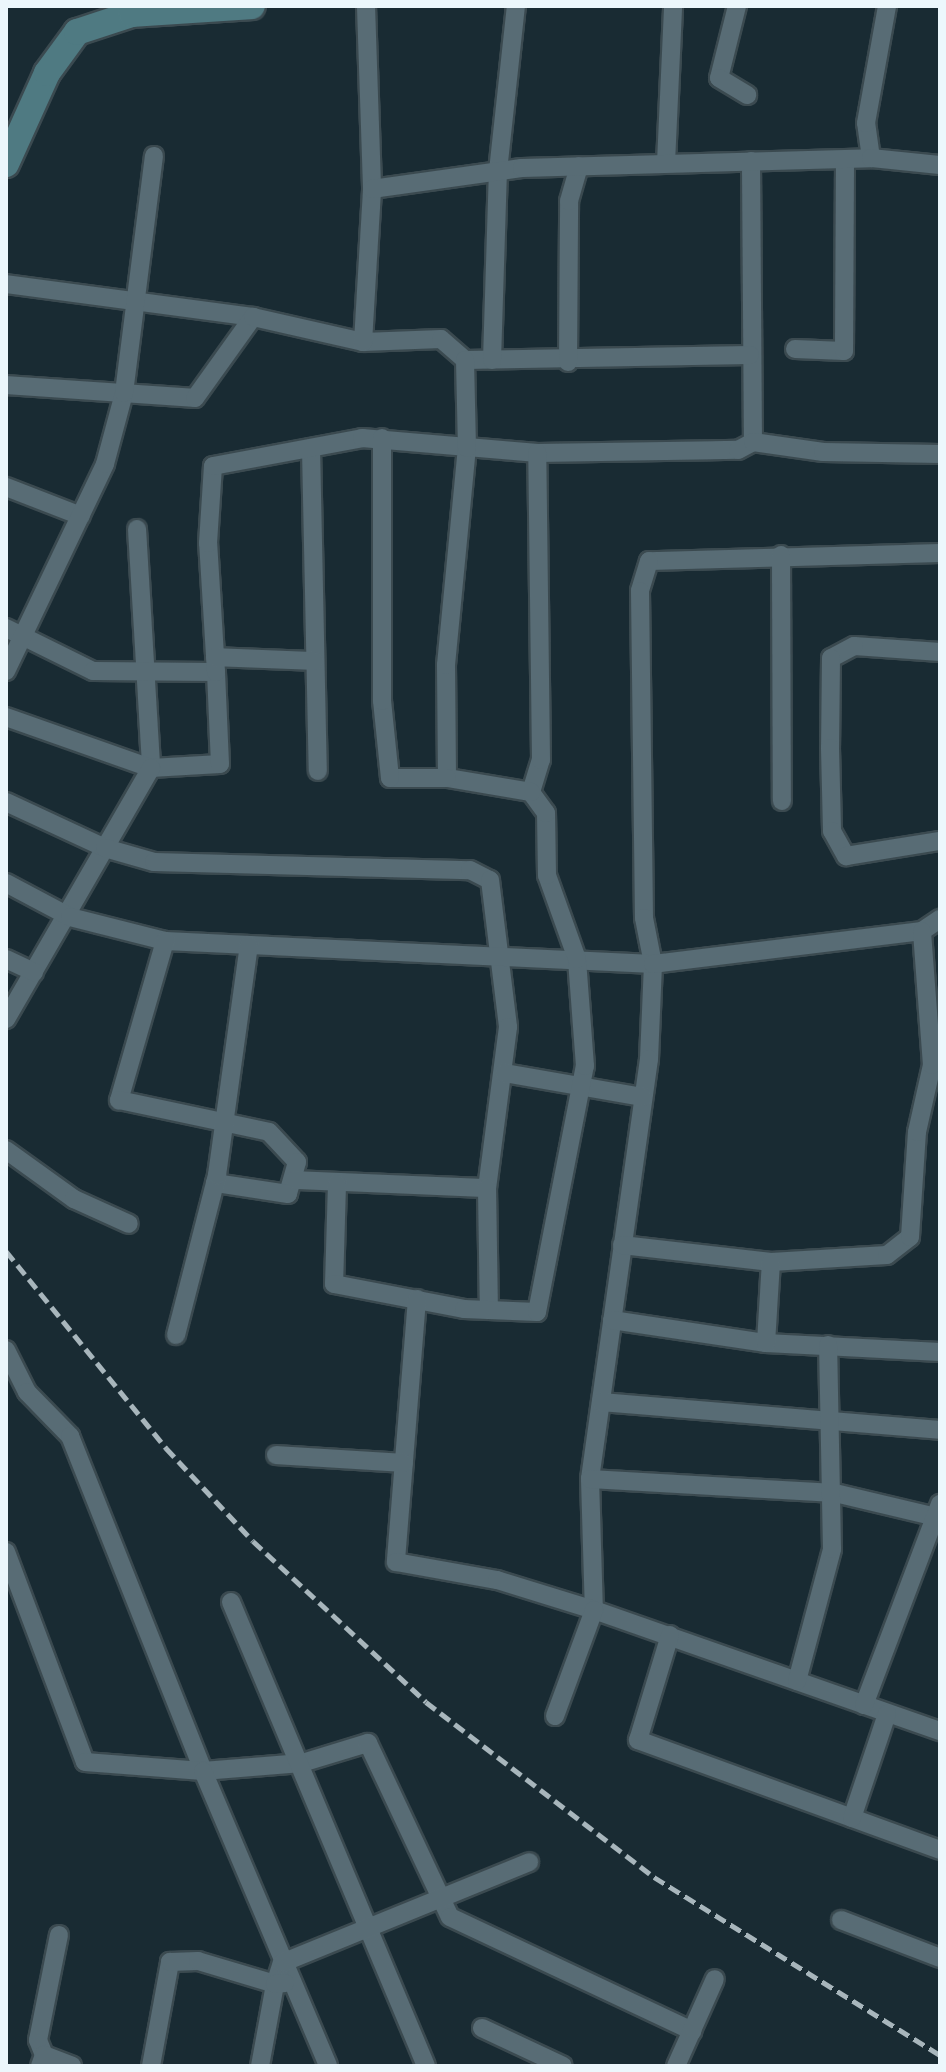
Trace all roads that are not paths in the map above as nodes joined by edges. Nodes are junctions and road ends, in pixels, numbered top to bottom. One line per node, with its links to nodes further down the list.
1 (252, 6): 7 (street)
2 (366, 6): 18 (street)
3 (516, 6): 17 (street)
4 (673, 6): 14 (street)
5 (737, 6): 8 (street)
6 (887, 6): 10 (street)
7 (133, 10): 13 (street)
8 (747, 95)
9 (154, 156): 20 (street)
10 (871, 158): 12 (street); 15 (street)
11 (751, 161): 12 (street); 14 (street); 24 (street)
12 (845, 161): 23 (street)
13 (6, 163)
14 (666, 163): 16 (street)
15 (940, 165)
16 (579, 166): 17 (street); 27 (street)
17 (498, 171): 18 (street); 26 (street)
18 (372, 189): 22 (street)
19 (6, 284): 20 (street)
20 (137, 305): 21 (street); 29 (street)
21 (253, 317): 22 (street); 29 (street)
22 (363, 342): 25 (street)
23 (795, 349)
24 (750, 355): 27 (street); 31 (street)
25 (465, 360): 26 (street); 33 (street)
26 (492, 360): 27 (street)
27 (568, 362)
28 (6, 385): 29 (street)
29 (124, 393): 37 (street)
30 (382, 438): 32 (street); 33 (street); 51 (street)
31 (753, 442): 34 (street); 35 (street)
32 (311, 448): 44 (street); 45 (street)
33 (467, 448): 34 (street); 51 (street)
34 (537, 453): 52 (street)
35 (940, 454)
36 (6, 487): 37 (street)
37 (81, 516): 42 (street)
38 (137, 529): 47 (street)
39 (940, 553): 40 (street)
40 (781, 555): 53 (street); 66 (street)
41 (6, 628): 42 (street)
42 (26, 637): 46 (street); 47 (street)
43 (940, 652): 55 (street)
44 (315, 661): 45 (street); 50 (street)
45 (216, 664): 47 (street); 49 (street)
46 (6, 671)
47 (140, 671): 49 (street)
48 (6, 717): 49 (street)
49 (151, 768): 56 (street)
50 (318, 771)
51 (447, 778): 52 (street)
52 (531, 792): 65 (street)
53 (782, 801)
54 (6, 802): 56 (street)
55 (940, 841)
56 (105, 848): 58 (street); 63 (street)
57 (6, 883): 58 (street)
58 (70, 917): 61 (street); 67 (street)
59 (940, 919): 60 (street)
60 (922, 931): 66 (street); 69 (street)
61 (165, 941): 62 (street); 73 (street)
62 (249, 945): 63 (street); 73 (street)
63 (501, 953): 65 (street); 70 (street)
64 (6, 959): 67 (street)
65 (577, 959): 66 (street); 71 (street)
66 (653, 964): 72 (street)
67 (34, 972): 68 (street)
68 (6, 1019)
69 (936, 1066): 81 (street)
70 (504, 1073): 71 (street); 78 (street)
71 (581, 1088): 72 (street); 83 (street)
72 (643, 1097): 80 (street)
73 (226, 1121): 75 (street); 76 (street)
74 (6, 1150): 79 (street)
75 (295, 1180): 76 (street); 77 (street)
76 (215, 1183): 85 (street)
77 (337, 1184): 78 (street); 82 (street)
78 (487, 1188): 83 (street)
79 (129, 1224)
80 (622, 1245): 81 (street); 84 (street)
81 (771, 1262): 86 (street)
82 (417, 1299): 83 (street); 94 (street)
83 (489, 1310)
84 (612, 1320): 86 (street); 90 (street)
85 (176, 1335)
86 (766, 1343): 87 (street)
87 (828, 1345): 89 (street); 91 (street)
88 (6, 1350): 108 (street)
89 (940, 1352)
90 (601, 1402): 91 (street); 95 (street)
91 (830, 1423): 92 (street); 96 (street)
92 (940, 1430)
93 (276, 1455): 94 (street)
94 (404, 1463): 100 (street)
95 (590, 1479): 96 (street); 100 (street)
96 (835, 1493): 97 (street); 102 (street)
97 (938, 1510): 103 (street)
98 (6, 1552): 108 (street)
99 (231, 1602): 107 (street)
100 (594, 1610): 101 (street); 105 (street)
101 (670, 1635): 102 (street); 109 (street)
102 (797, 1681): 103 (street)
103 (864, 1705): 104 (street)
104 (887, 1714): 106 (street); 109 (street)
105 (555, 1716)
106 (940, 1731)
107 (302, 1763): 108 (street); 112 (street); 114 (street)
108 (203, 1771): 117 (street)
109 (852, 1818): 110 (street)
110 (940, 1850)
111 (529, 1862): 112 (street)
112 (440, 1902): 114 (street); 121 (street)
113 (841, 1920): 116 (street)
114 (367, 1928): 117 (street); 127 (street)
115 (59, 1935): 122 (street)
116 (940, 1958)
117 (282, 1963): 119 (street)
118 (715, 1979): 121 (street)
119 (282, 1984): 124 (street); 125 (street); 126 (street)
120 (482, 2028): 128 (street)
121 (692, 2031): 129 (street)
122 (42, 2061): 123 (street)
123 (72, 2066)
124 (151, 2066)
125 (260, 2066)
126 (328, 2066)
127 (426, 2066)
128 (563, 2066)
129 (676, 2066)

